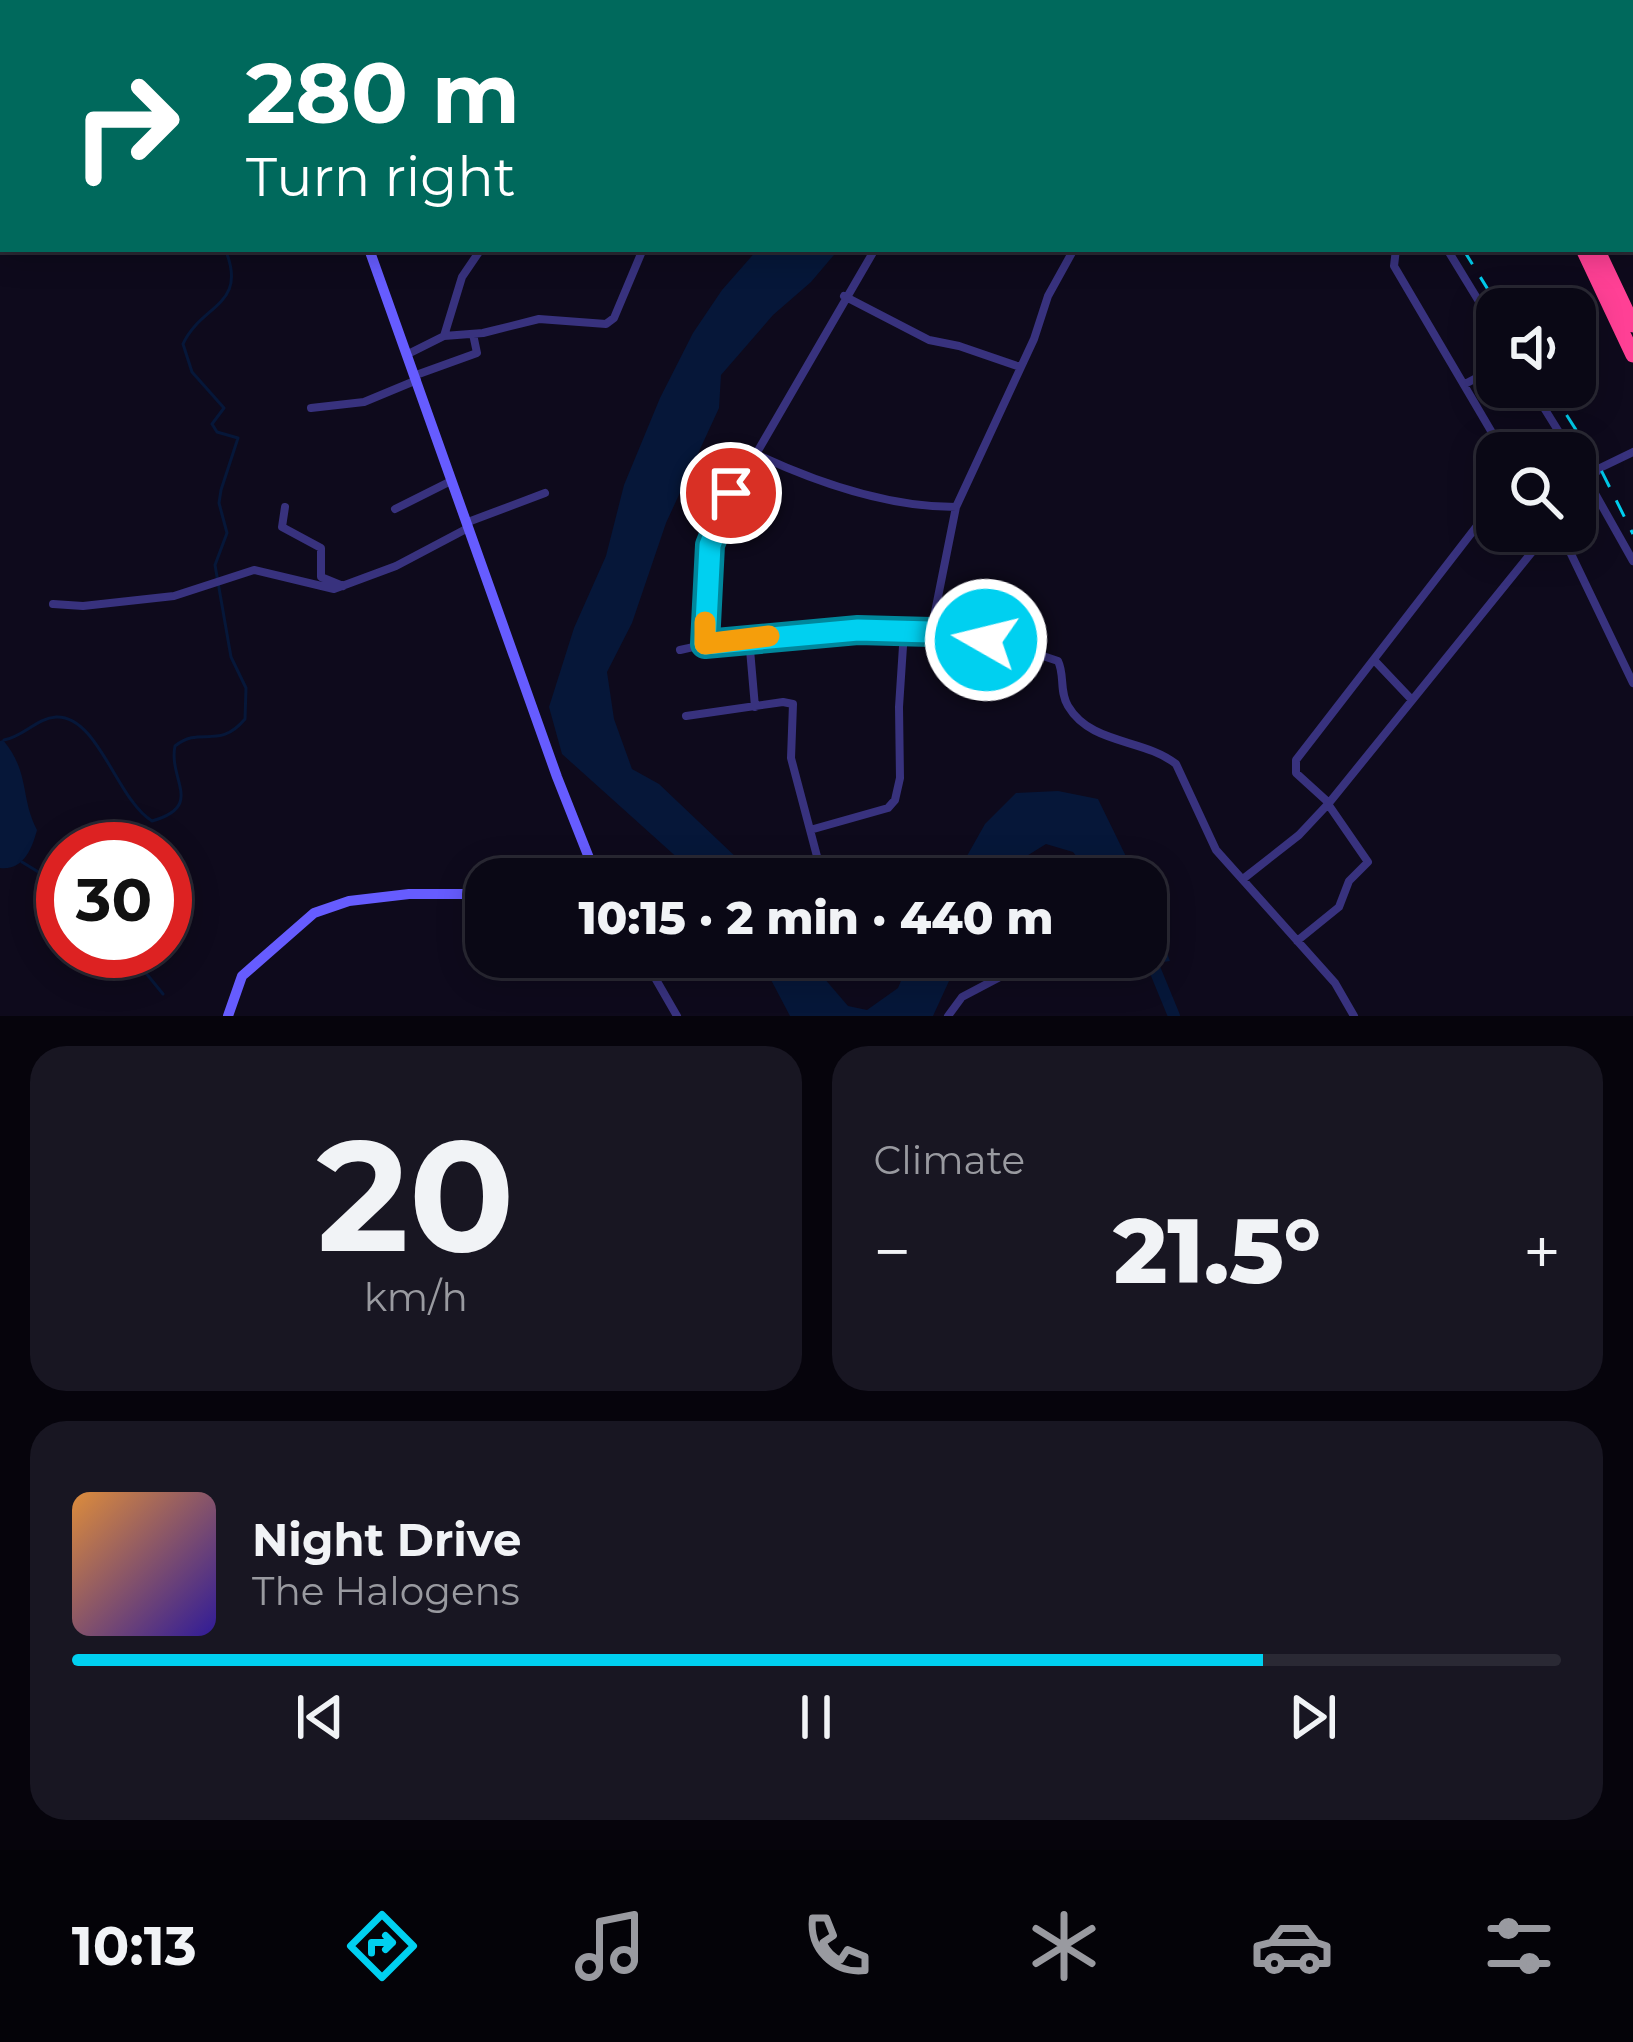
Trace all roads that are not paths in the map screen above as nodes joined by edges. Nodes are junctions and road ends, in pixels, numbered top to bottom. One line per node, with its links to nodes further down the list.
1 (370, 252): 15 (main road)
2 (480, 252): 14 (street)
3 (642, 252): 13 (street)
4 (873, 252): 10 (street)
5 (1072, 252): 17 (street)
6 (1396, 252): 20 (street)
7 (1449, 252): 11 (street)
8 (1584, 252): 16 (highway)
9 (1598, 252): 12 (highway)
10 (844, 296): 17 (street); 24 (street)
11 (1476, 297)
12 (1633, 325)
13 (473, 334): 14 (street); 18 (street)
14 (444, 336): 15 (street)
15 (408, 354): 18 (main road)
16 (1633, 355)
17 (1020, 368): 30 (street)
18 (417, 377): 21 (street); 26 (main road)
19 (1476, 378): 20 (street)
20 (1465, 384): 22 (street)
21 (311, 408)
22 (1492, 432)
23 (1633, 452): 25 (street)
24 (755, 454): 30 (street); 42 (street)
25 (1596, 471)
26 (451, 481): 31 (street); 32 (main road)
27 (545, 493): 32 (street)
28 (1596, 493): 36 (street)
29 (285, 507): 37 (street)
30 (956, 507): 40 (street)
31 (395, 509)
32 (469, 525): 37 (street); 51 (main road)
33 (1476, 528): 44 (street)
34 (1532, 552): 46 (street)
35 (1570, 552): 45 (street)
36 (1633, 561)
37 (344, 587): 38 (street)
38 (53, 604)
39 (904, 632): 40 (street); 41 (street); 50 (street)
40 (931, 632): 53 (street)
41 (749, 638): 42 (street); 47 (street)
42 (705, 644): 43 (street)
43 (680, 650)
44 (1375, 661): 46 (street); 49 (street)
45 (1633, 683)
46 (1412, 700): 49 (street)
47 (755, 706): 48 (street); 50 (street)
48 (686, 716)
49 (1328, 803): 53 (street); 55 (street)
50 (810, 830): 52 (street)
51 (588, 858)
52 (817, 858)
53 (1243, 879): 55 (street)
54 (465, 894): 58 (main road)
55 (1297, 941): 61 (street)
56 (655, 978): 59 (street)
57 (999, 978): 60 (street)
58 (227, 1016)
59 (677, 1016)
60 (948, 1016)
61 (1354, 1016)

